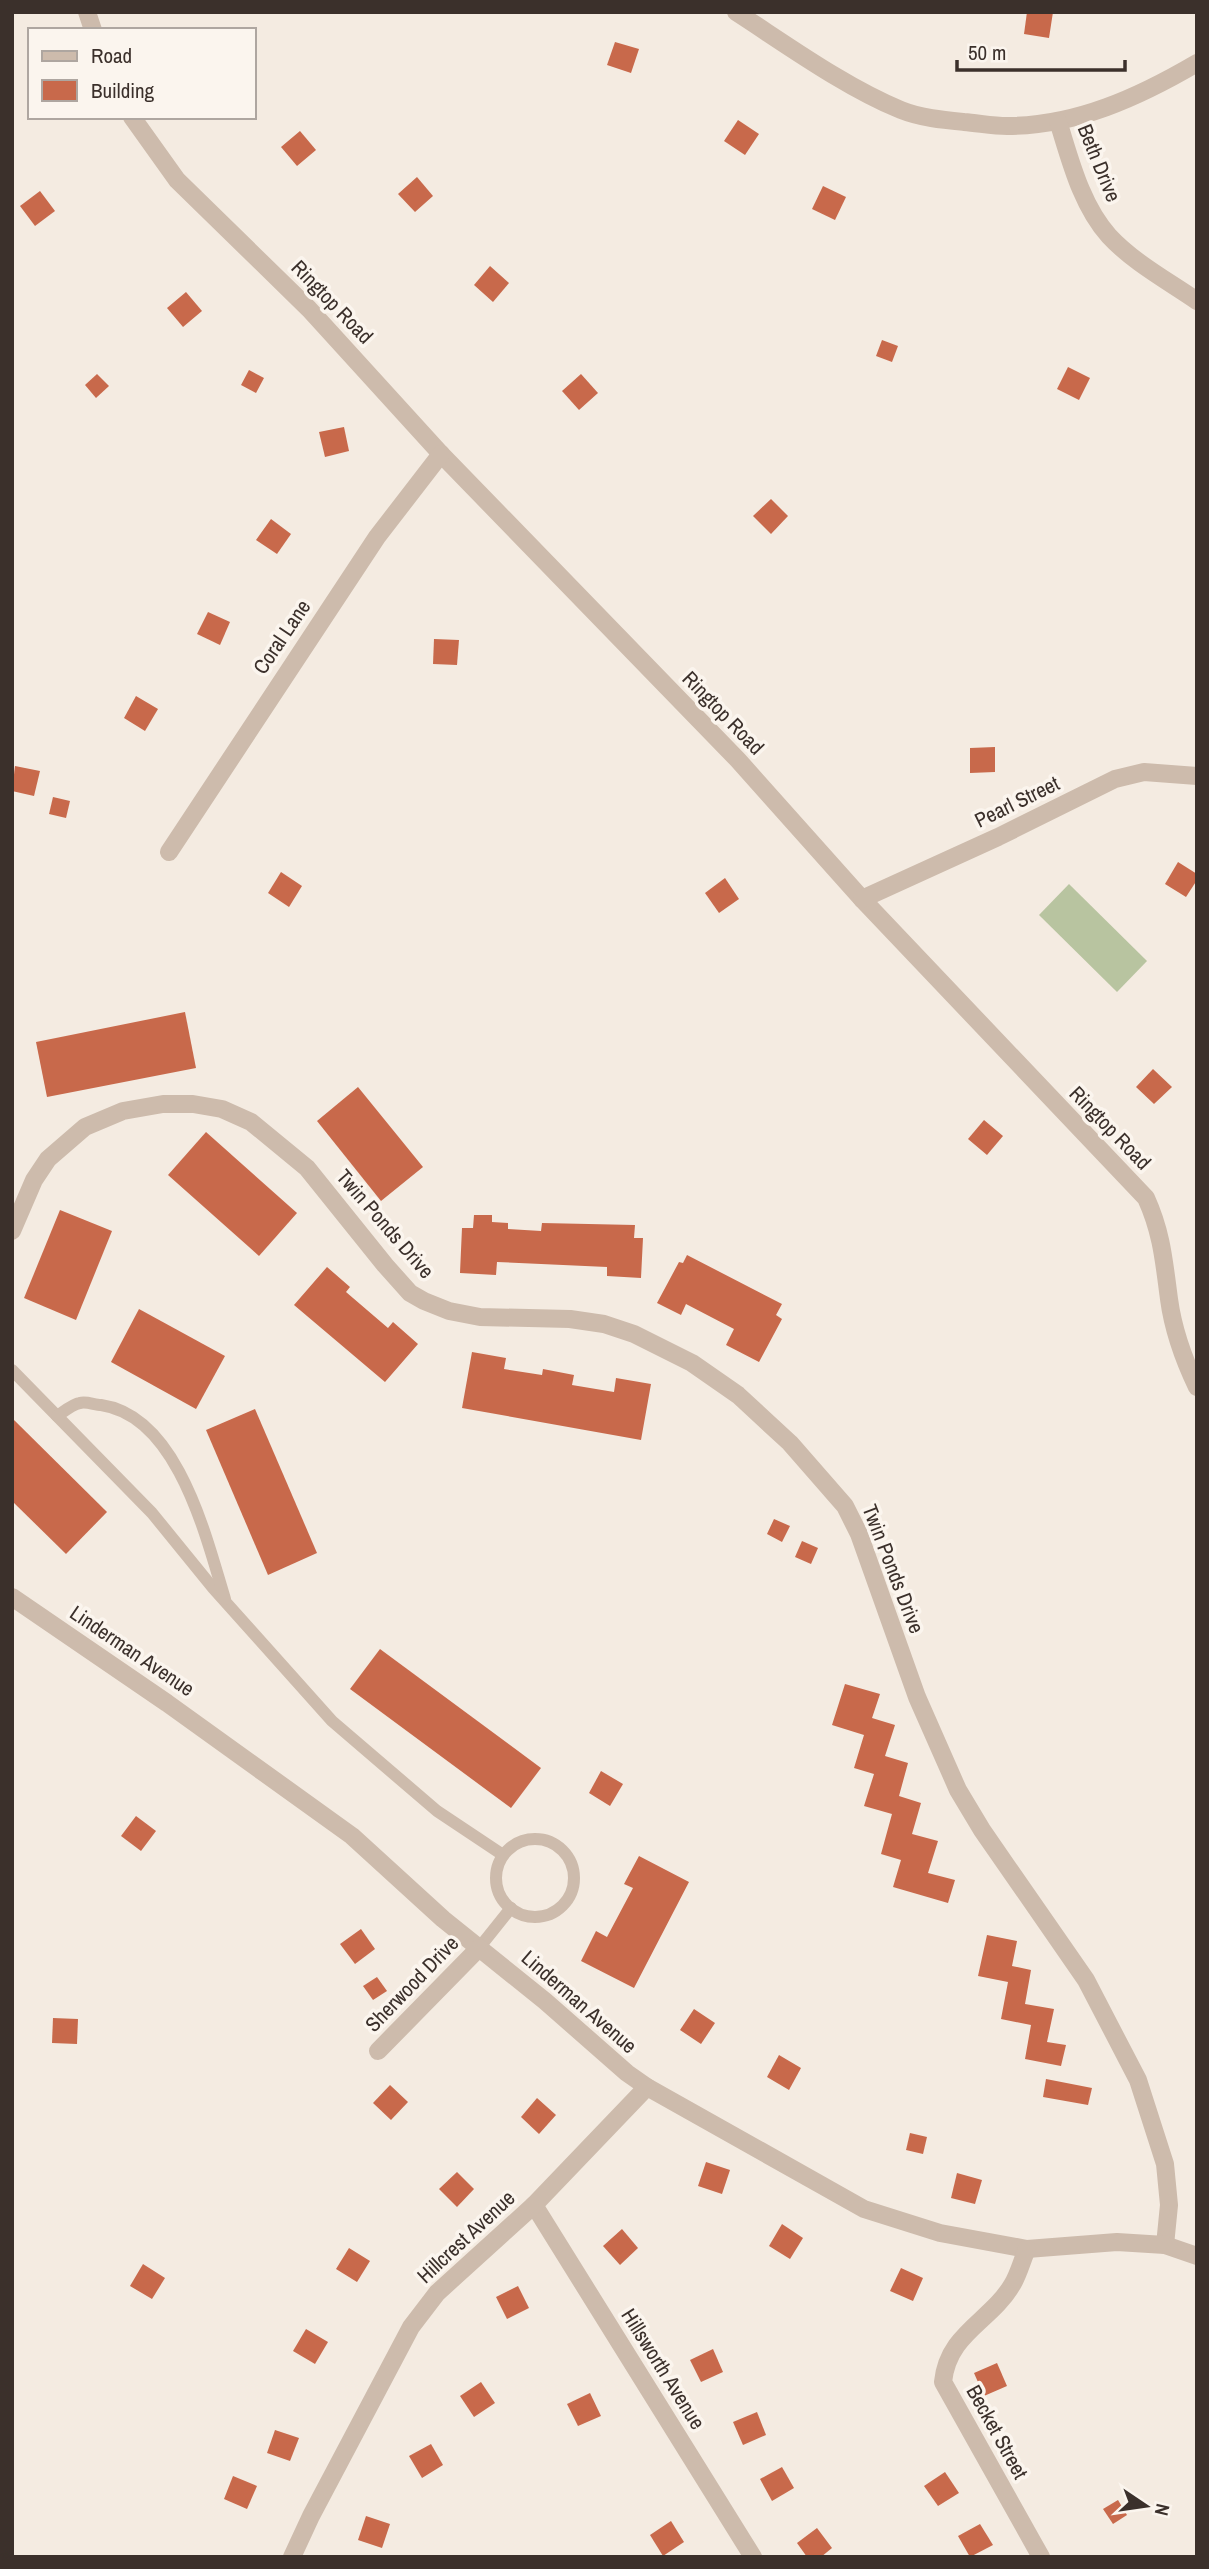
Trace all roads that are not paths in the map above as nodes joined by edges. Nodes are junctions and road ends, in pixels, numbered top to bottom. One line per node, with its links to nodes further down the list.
1 (736, 12): 2 (street)
2 (757, 18): 5 (street)
3 (1197, 62): 5 (street)
4 (133, 119): 7 (street, Ringtop Road)
5 (1058, 121): 6 (street, Beth Drive)
6 (1197, 301)
7 (441, 454): 9 (street, Coral Lane); 10 (street, Ringtop Road)
8 (1197, 776): 10 (street, Pearl Street)
9 (169, 852)
10 (862, 899): 13 (street, Ringtop Road)
11 (12, 1231): 23 (street, Twin Ponds Drive)
12 (12, 1370): 14 (lane)
13 (1197, 1387)
14 (57, 1416): 16 (lane); 16 (lane)
15 (12, 1597): 19 (street, Linderman Avenue)
16 (227, 1604): 17 (lane)
17 (503, 1855): 18 (lane); 18 (lane)
18 (511, 1908): 19 (lane)
19 (479, 1948): 20 (street, Sherwood Drive); 21 (street, Linderman Avenue)
20 (378, 2051)
21 (647, 2087): 22 (street, Hillcrest Avenue); 24 (street, Linderman Avenue)
22 (534, 2205): 26 (street, Hillcrest Avenue); 27 (street, Hillsworth Avenue)
23 (1166, 2245): 24 (street, Linderman Avenue); 25 (street, Linderman Avenue)
24 (1027, 2249): 28 (street, Becket Street)
25 (1197, 2256)
26 (292, 2557)
27 (753, 2557)
28 (1041, 2557)

